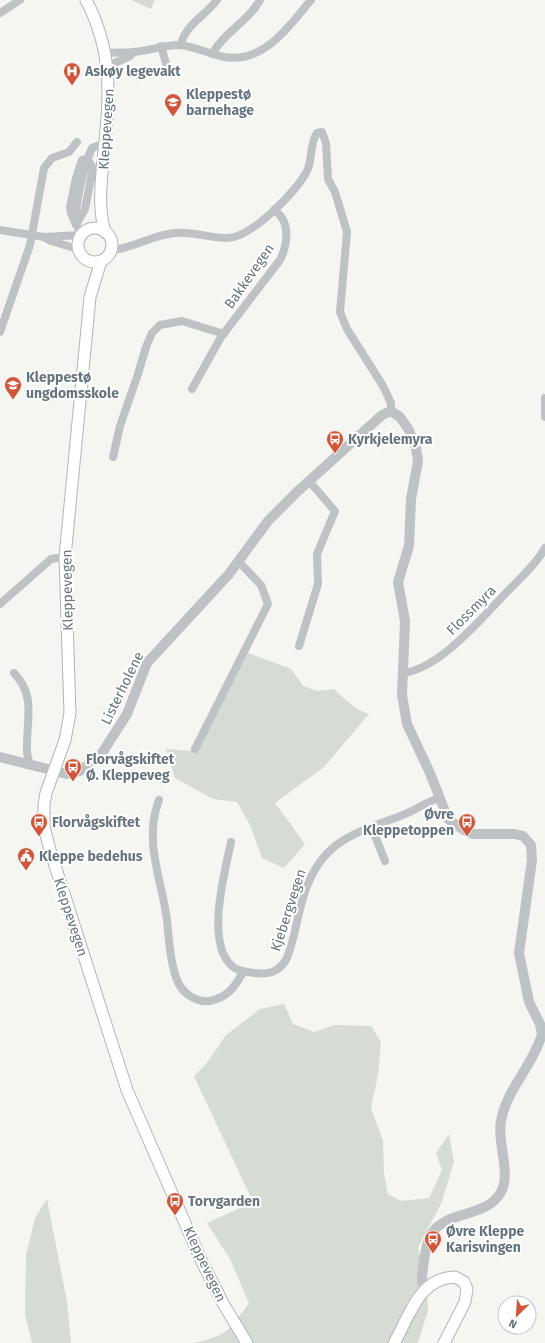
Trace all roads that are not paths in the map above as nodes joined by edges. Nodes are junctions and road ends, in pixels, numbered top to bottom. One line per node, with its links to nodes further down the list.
1 (20, 0): 6 (street)
2 (86, 0): 10 (main road, Kleppevegen)
3 (217, 0): 7 (street)
4 (260, 0): 11 (street)
5 (311, 0): 11 (street)
6 (0, 13)
7 (181, 45): 8 (street); 11 (street)
8 (161, 46): 9 (street); 13 (street)
9 (134, 52): 10 (street); 12 (street)
10 (106, 53): 12 (main road, Kleppevegen)
11 (212, 54)
12 (108, 66): 15 (main road, Kleppevegen)
13 (167, 67)
14 (77, 142): 22 (street, Kleppevegen)
15 (105, 143): 16 (street); 17 (main road, Kleppevegen)
16 (87, 159): 20 (street); 20 (street)
17 (100, 191): 20 (main road, Kleppevegen); 21 (main road, Kleppevegen)
18 (274, 210): 25 (street); 30 (street, Bakkevegen); 33 (street)
19 (0, 230): 22 (street)
20 (82, 231): 21 (main road); 23 (street); 24 (main road)
21 (105, 232): 25 (main road)
22 (32, 235): 23 (street); 29 (street, Kleppevegen)
23 (44, 237): 24 (street)
24 (78, 249): 26 (main road)
25 (111, 250): 27 (main road)
26 (87, 260): 27 (main road); 28 (main road, Kleppevegen)
27 (101, 261): 28 (main road, Kleppevegen)
28 (90, 297): 38 (main road, Kleppevegen)
29 (0, 332)
30 (224, 334): 31 (street, Bakkevegen); 35 (street)
31 (192, 389)
32 (545, 398): 34 (street)
33 (391, 411): 36 (street, Listerholene); 43 (street)
34 (545, 417)
35 (113, 457)
36 (309, 482): 39 (street, Listerholene); 41 (street)
37 (545, 548): 43 (street, Flossmyra)
38 (65, 557): 40 (street); 47 (main road, Kleppevegen)
39 (239, 562): 44 (street); 47 (street, Listerholene)
40 (0, 604)
41 (299, 646)
42 (14, 673): 46 (street)
43 (403, 673): 48 (street)
44 (194, 749)
45 (0, 757): 46 (street, Listerholene)
46 (31, 765): 47 (street, Listerholene)
47 (54, 771): 56 (main road, Kleppevegen)
48 (439, 798): 50 (street, Kjebergvegen); 54 (street)
49 (159, 800): 53 (street)
50 (372, 828): 52 (street); 53 (street, Kjebergvegen)
51 (231, 842): 53 (street)
52 (385, 861)
53 (243, 972)
54 (542, 1021): 55 (street)
55 (426, 1289): 57 (main road); 58 (main road)
56 (247, 1343)
57 (394, 1343)
58 (444, 1343)

